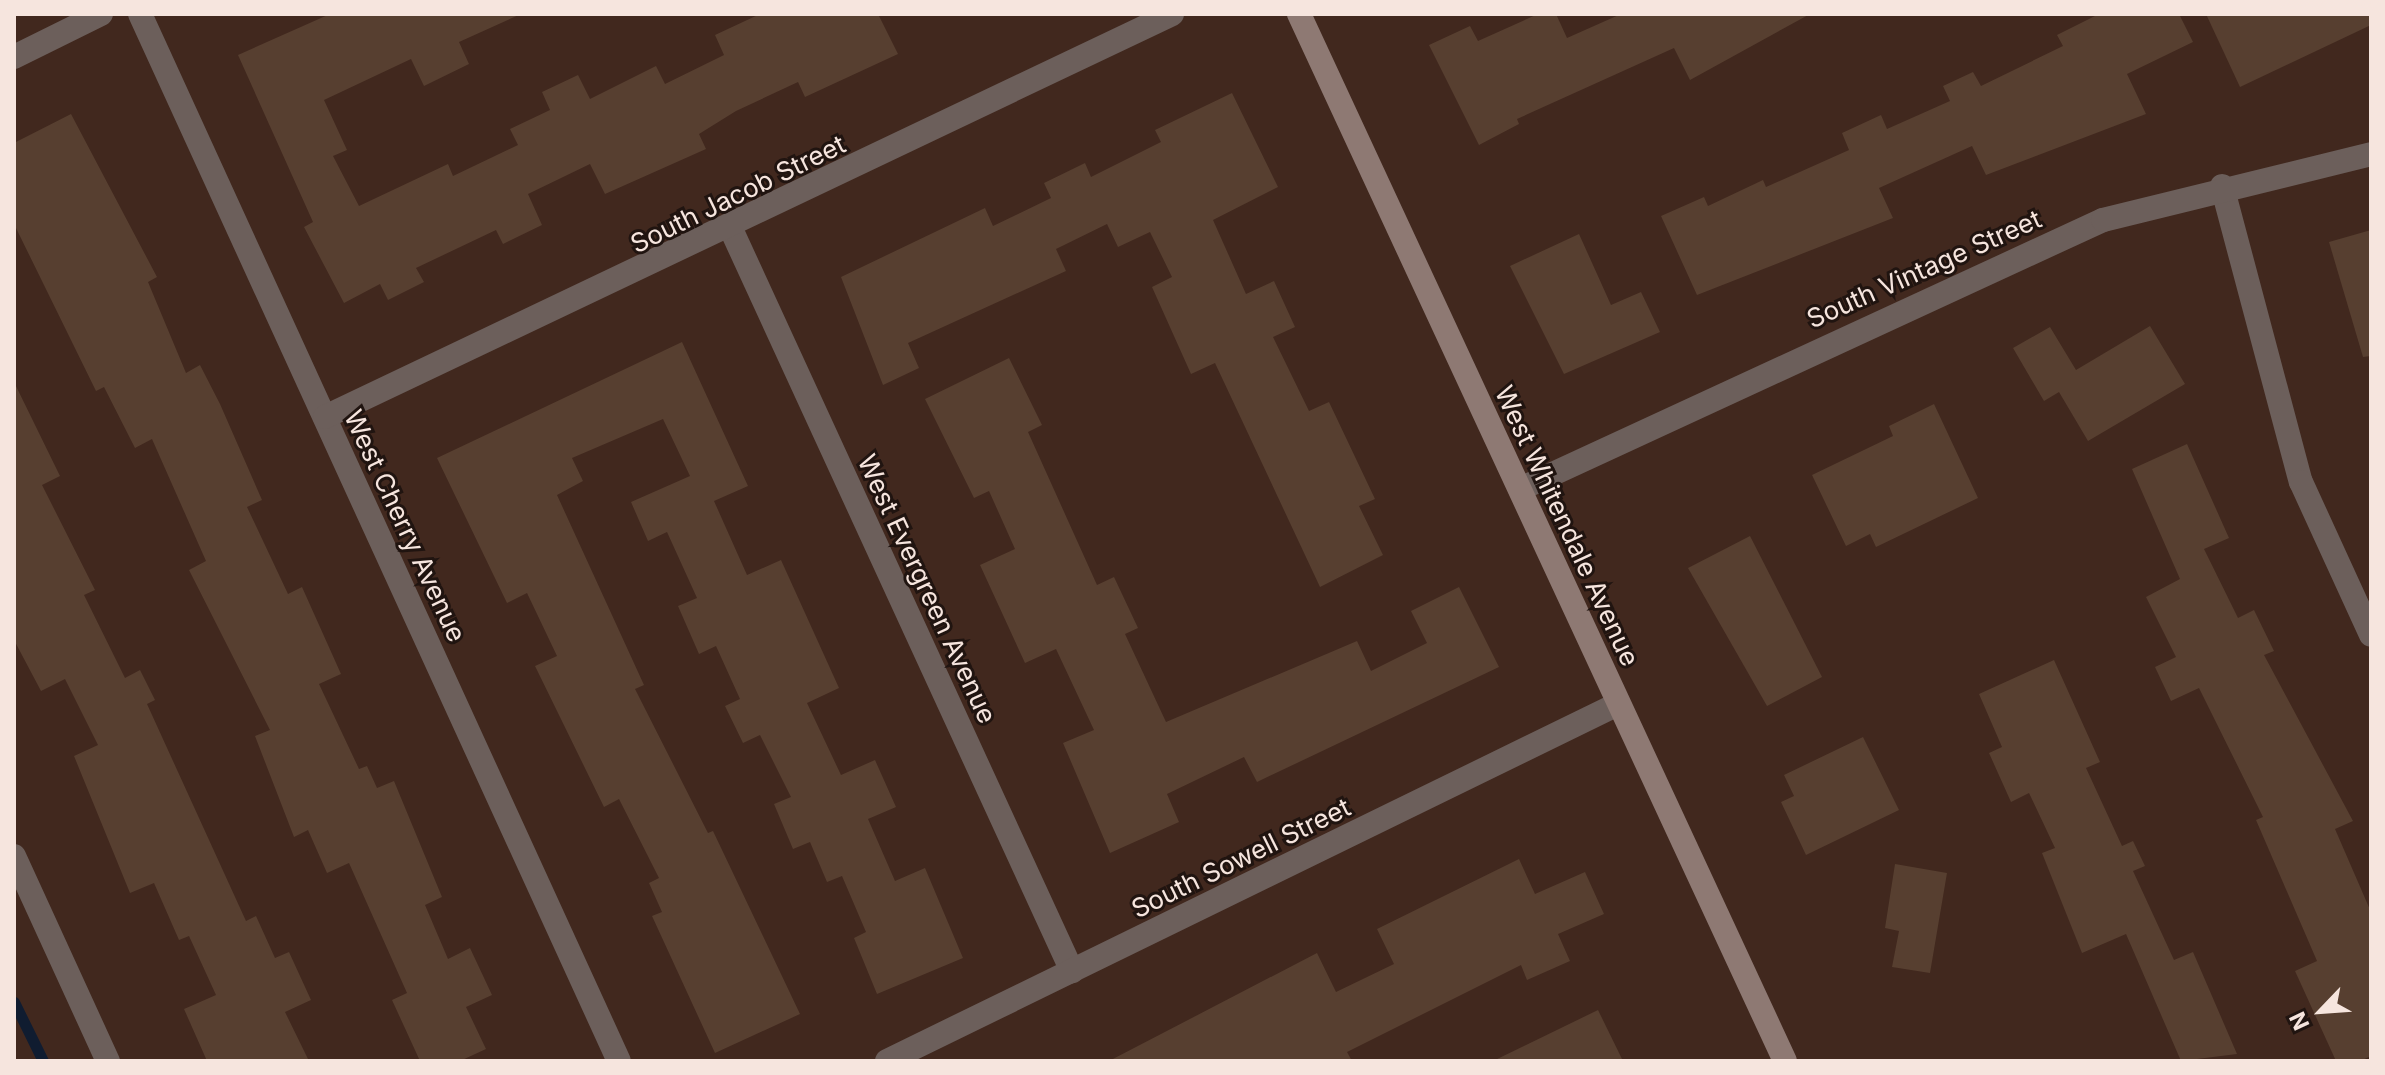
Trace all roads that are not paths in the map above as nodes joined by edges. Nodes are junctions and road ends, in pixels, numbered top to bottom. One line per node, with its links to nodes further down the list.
1 (101, 14): 5 (street)
2 (140, 14): 9 (street, West Cherry Avenue)
3 (1172, 14): 8 (street, South Jacob Street)
4 (1299, 14): 10 (street, West Whitendale Avenue)
5 (14, 57)
6 (2371, 154): 7 (street, South Vintage Street)
7 (2222, 186): 10 (street, South Vintage Street); 11 (street)
8 (731, 229): 9 (street, South Jacob Street); 14 (street, West Evergreen Avenue)
9 (325, 417): 16 (street, West Cherry Avenue)
10 (1520, 489): 12 (street, West Whitendale Avenue)
11 (2371, 635)
12 (1618, 704): 14 (street, South Sowell Street); 18 (street, West Whitendale Avenue)
13 (14, 856): 15 (street)
14 (1072, 971): 17 (street, South Sowell Street)
15 (108, 1061)
16 (619, 1061)
17 (887, 1061)
18 (1785, 1061)

